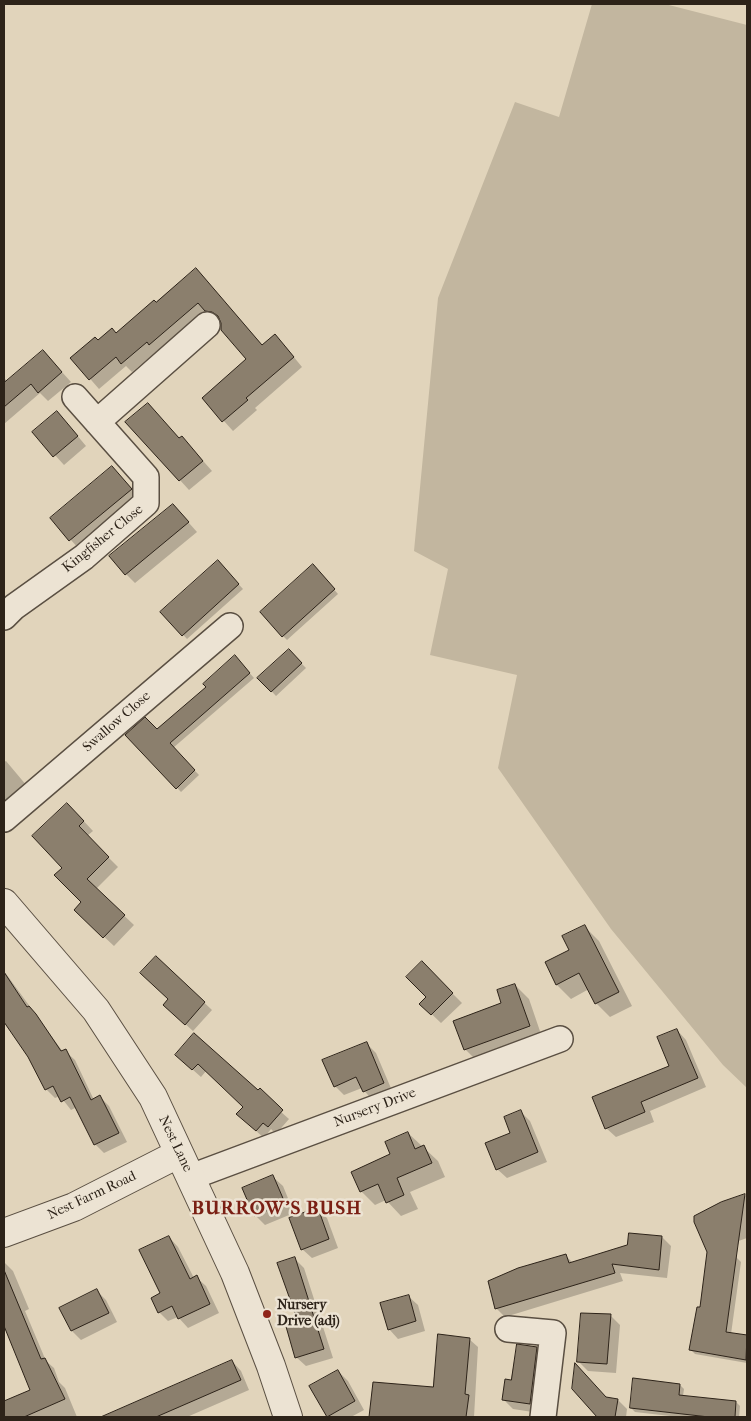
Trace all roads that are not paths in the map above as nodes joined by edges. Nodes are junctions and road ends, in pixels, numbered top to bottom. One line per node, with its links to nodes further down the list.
1 (207, 325): 3 (street)
2 (75, 397): 3 (street, Kingfisher Close)
3 (97, 422): 4 (street, Kingfisher Close)
4 (4, 617)
5 (230, 626): 6 (street, Swallow Close)
6 (4, 819)
7 (4, 903): 9 (street, Nest Lane)
8 (560, 1040): 10 (street, Nursery Drive)
9 (178, 1154): 10 (street, Nest Lane); 11 (street, Nest Farm Road)
10 (191, 1178): 13 (street, Nest Lane)
11 (4, 1233)
12 (508, 1329): 14 (street)
13 (288, 1417)
14 (544, 1417)

